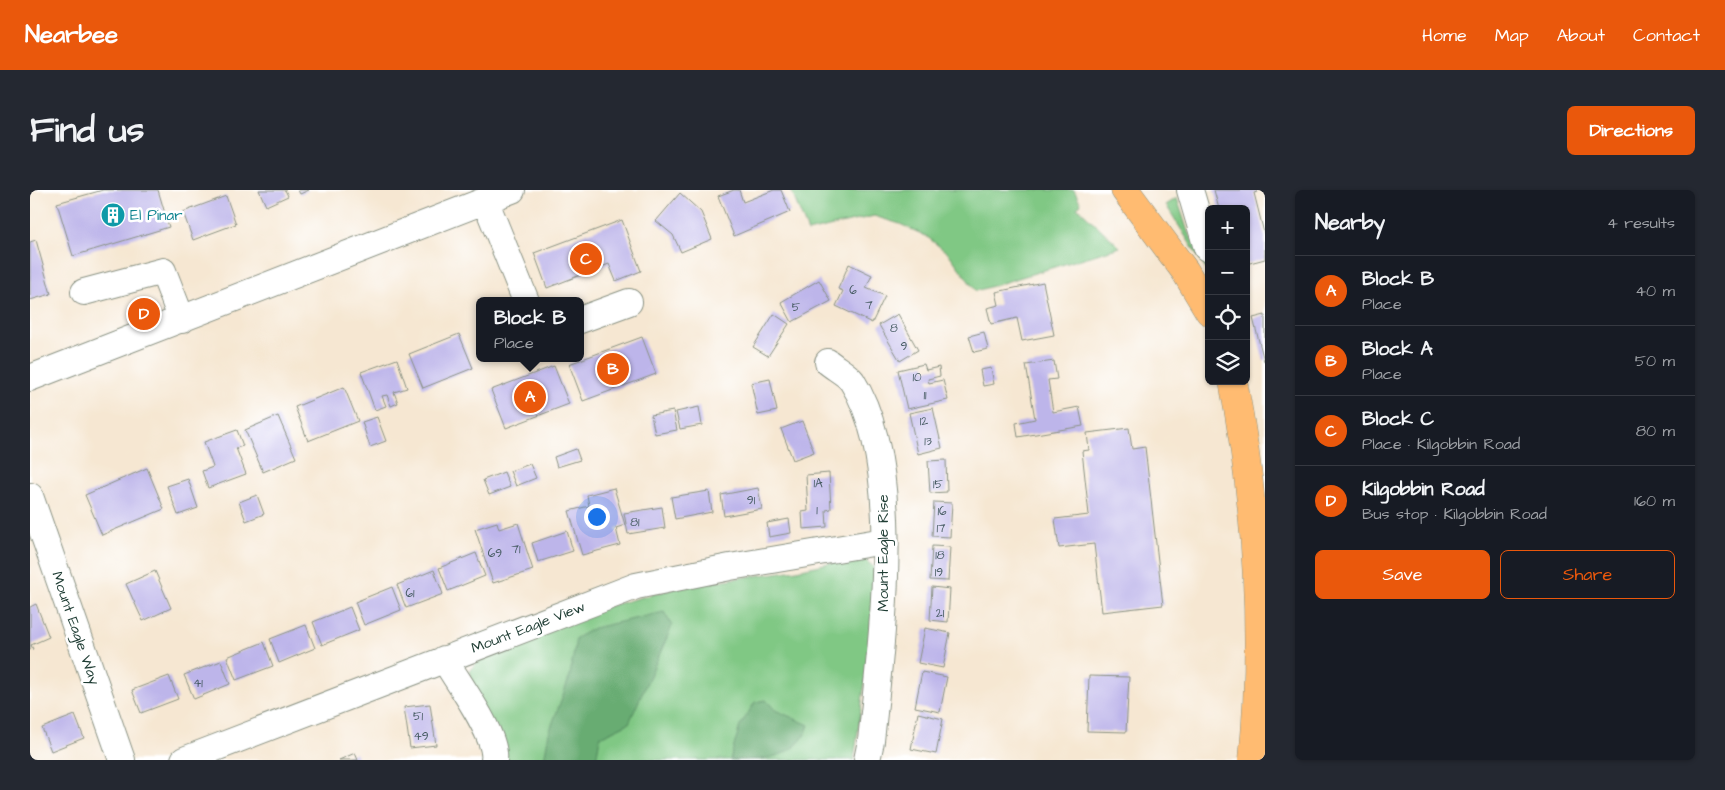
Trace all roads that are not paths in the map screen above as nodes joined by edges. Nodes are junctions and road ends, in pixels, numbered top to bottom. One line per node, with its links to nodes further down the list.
1 (512, 190): 4 (street)
2 (1190, 190): 5 (street)
3 (1129, 191): 9 (main road)
4 (485, 200): 7 (street); 11 (street)
5 (1205, 241)
6 (84, 292): 11 (street)
7 (524, 297)
8 (629, 302): 10 (street)
9 (1205, 304)
10 (584, 319)
11 (182, 320): 13 (street)
12 (828, 362): 16 (street, Mount Eagle Rise)
13 (30, 378)
14 (1234, 385): 22 (main road)
15 (30, 496): 18 (street, Mount Eagle Way)
16 (884, 541): 17 (street, Mount Eagle View); 21 (street, Mount Eagle Rise)
17 (444, 659): 19 (street, Mount Eagle View); 20 (street)
18 (122, 760)
19 (184, 760)
20 (494, 760)
21 (867, 760)
22 (1252, 760)

